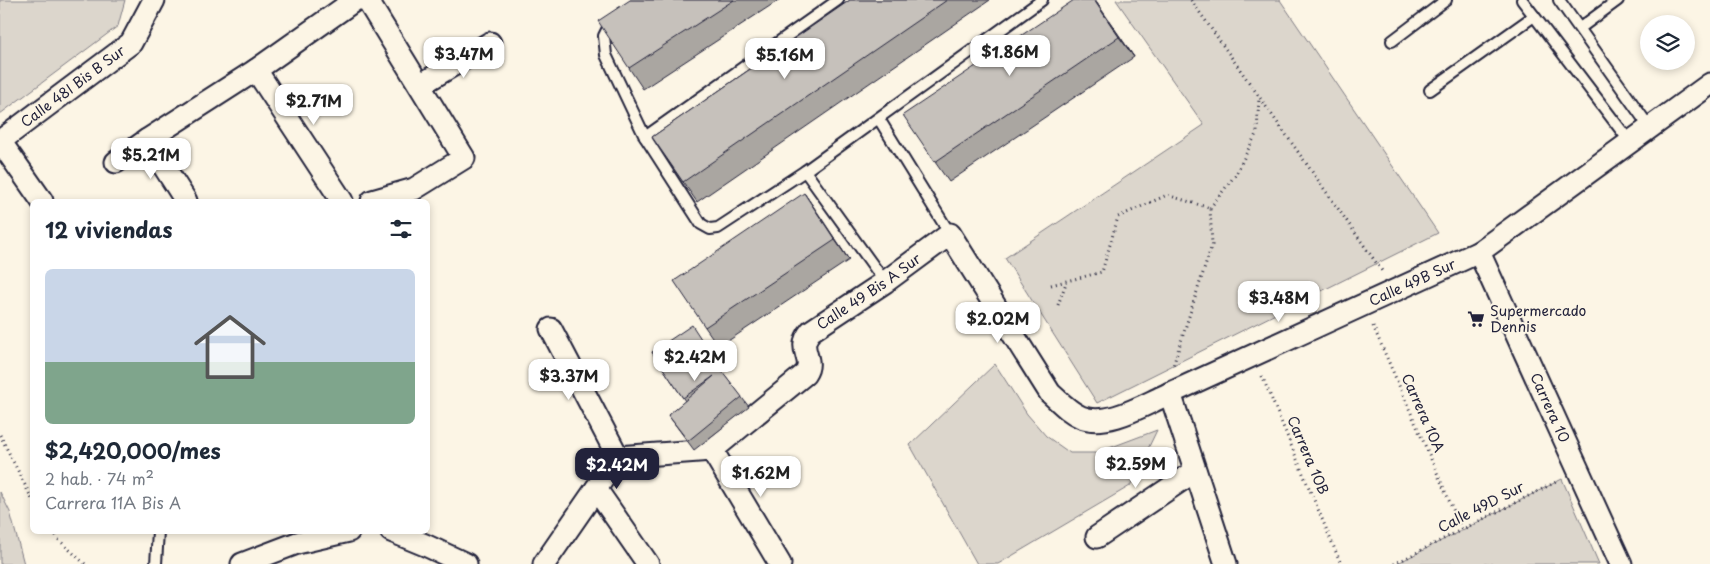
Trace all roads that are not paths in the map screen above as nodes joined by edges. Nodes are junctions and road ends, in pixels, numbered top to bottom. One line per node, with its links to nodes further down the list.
1 (154, 0): 23 (street, Calle 48I Bis B Sur)
2 (355, 0): 15 (street)
3 (367, 0): 16 (street)
4 (838, 0): 21 (lane)
5 (1042, 0): 19 (lane)
6 (1446, 0): 13 (lane)
7 (1522, 0): 11 (lane)
8 (1559, 0): 12 (lane)
9 (1618, 0): 12 (lane)
10 (619, 15): 21 (lane)
11 (1534, 16): 18 (lane); 24 (lane)
12 (1580, 28): 20 (lane)
13 (1392, 41)
14 (490, 43): 16 (street)
15 (256, 70): 22 (street); 29 (street)
16 (420, 85): 30 (street)
17 (1710, 85): 20 (street, Calle 49B Sur)
18 (1430, 90)
19 (879, 119): 26 (lane); 31 (lane)
20 (1650, 128): 24 (street, Calle 49B Sur)
21 (645, 137): 26 (lane)
22 (147, 140): 25 (street); 28 (street)
23 (0, 141): 27 (street)
24 (1630, 142): 32 (street, Calle 49B Sur)
25 (116, 162)
26 (806, 171): 33 (lane)
27 (41, 199)
28 (185, 199)
29 (341, 199)
30 (379, 199)
31 (950, 234): 33 (street, Calle 49 Bis A Sur); 35 (street, Calle 49B Sur)
32 (1479, 252): 35 (street, Calle 49B Sur); 51 (street, Carrera 10)
33 (885, 282): 36 (street, Calle 49 Bis A Sur)
34 (551, 329): 37 (street)
35 (1166, 395): 38 (street)
36 (712, 450): 37 (street); 49 (street)
37 (618, 457): 39 (street)
38 (1195, 471): 43 (street); 50 (street)
39 (596, 490): 47 (street); 48 (street)
40 (158, 534): 44 (lane)
41 (336, 534): 45 (street)
42 (398, 534): 46 (street)
43 (1097, 538)
44 (156, 564)
45 (242, 564)
46 (466, 564)
47 (544, 564)
48 (648, 564)
49 (780, 564)
50 (1226, 564)
51 (1621, 564)

